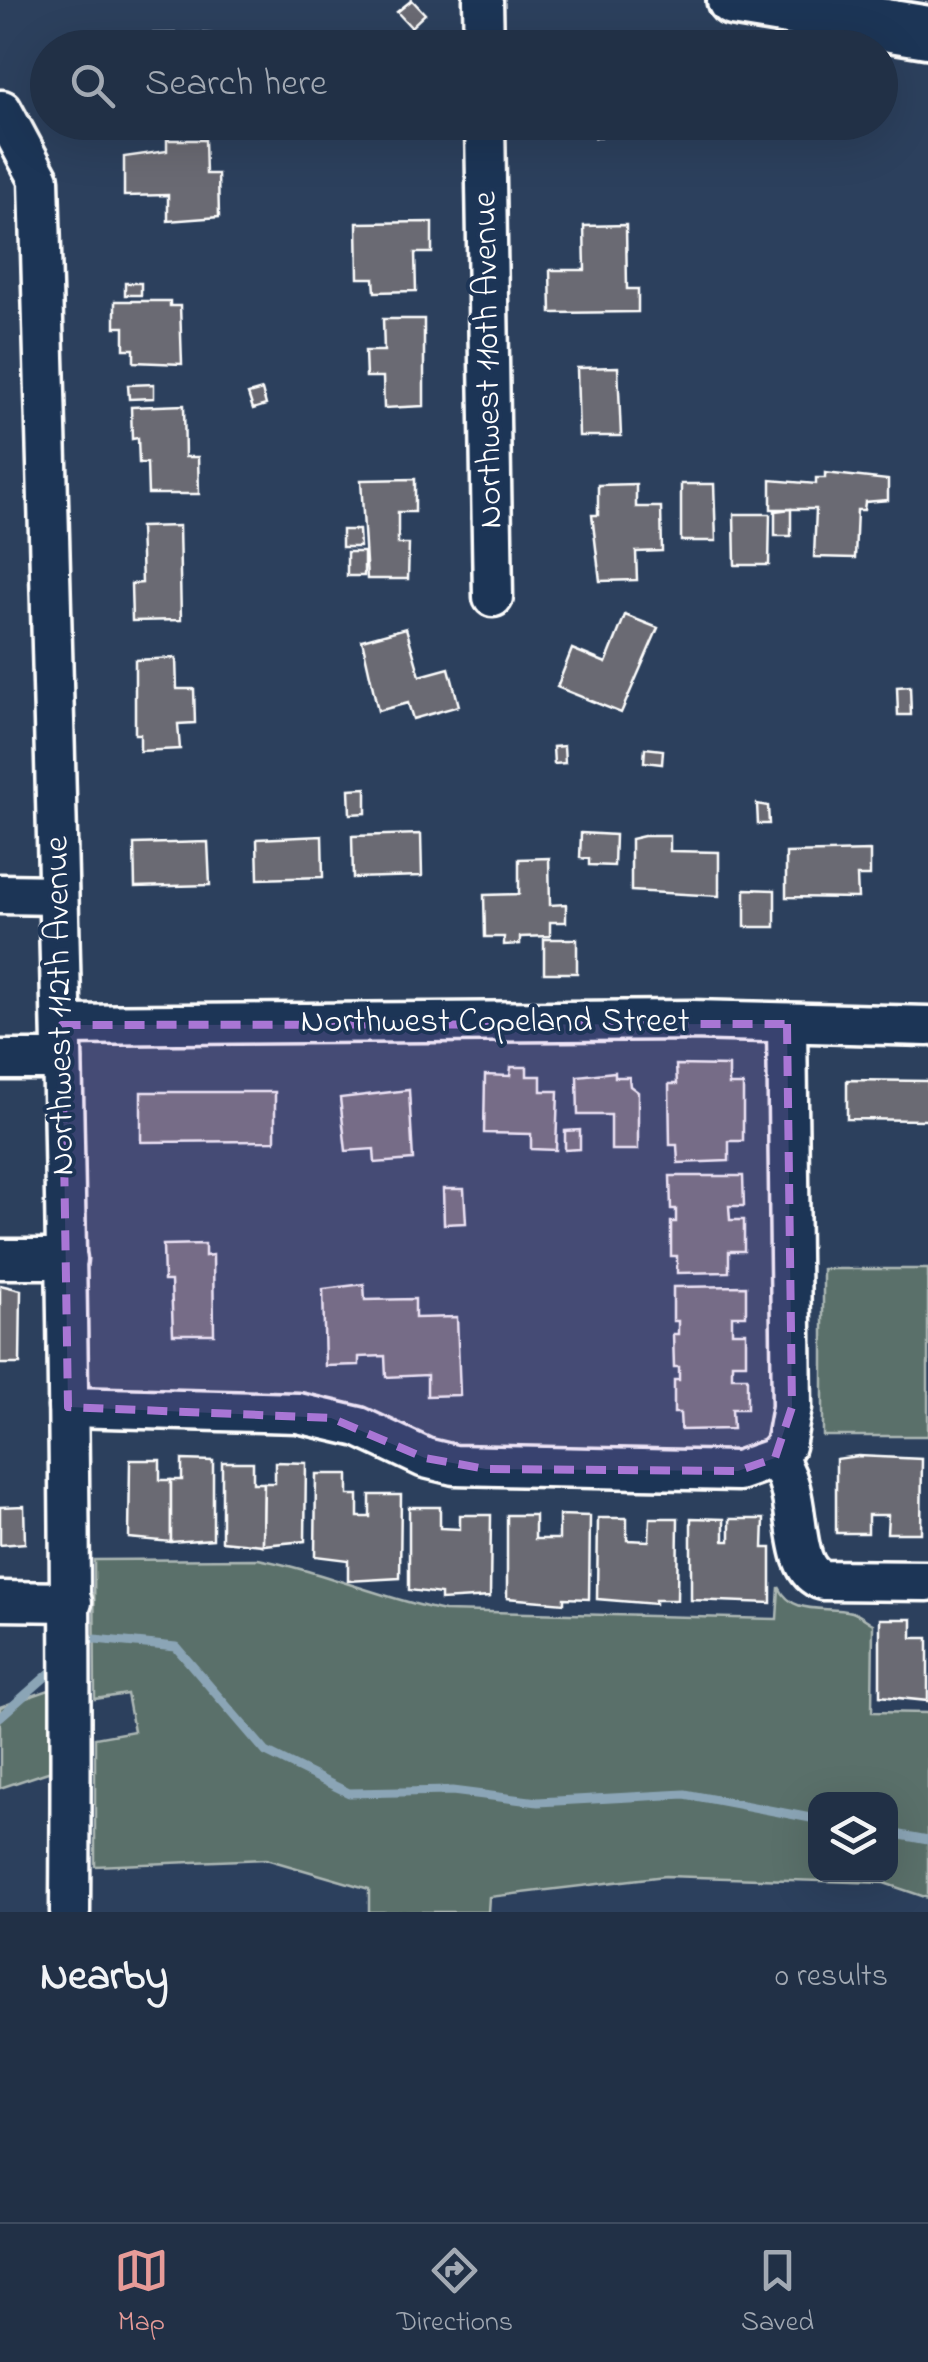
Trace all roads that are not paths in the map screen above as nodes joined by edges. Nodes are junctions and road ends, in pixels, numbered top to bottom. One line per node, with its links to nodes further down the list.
1 (483, 0): 3 (street)
2 (733, 0): 4 (main road)
3 (484, 30)
4 (928, 32)
5 (2, 110): 9 (street, Northwest 112th Avenue)
6 (485, 140): 7 (street, Northwest 110th Avenue)
7 (493, 597)
8 (0, 894): 9 (street)
9 (58, 894): 12 (street, Northwest 112th Avenue)
10 (787, 1024): 11 (street, Northwest Copeland Street); 12 (street, Northwest Copeland Street); 17 (street)
11 (928, 1026)
12 (62, 1043): 13 (street, Northwest Copeland Street); 15 (street, Northwest 112th Avenue)
13 (0, 1060)
14 (0, 1259): 15 (street)
15 (67, 1259): 16 (street, Northwest 112th Avenue)
16 (68, 1408): 17 (street); 20 (street, Northwest 112th Avenue)
17 (779, 1462): 18 (street)
18 (928, 1582)
19 (0, 1600): 20 (street)
20 (72, 1602): 21 (street, Northwest 112th Avenue)
21 (70, 1912)

